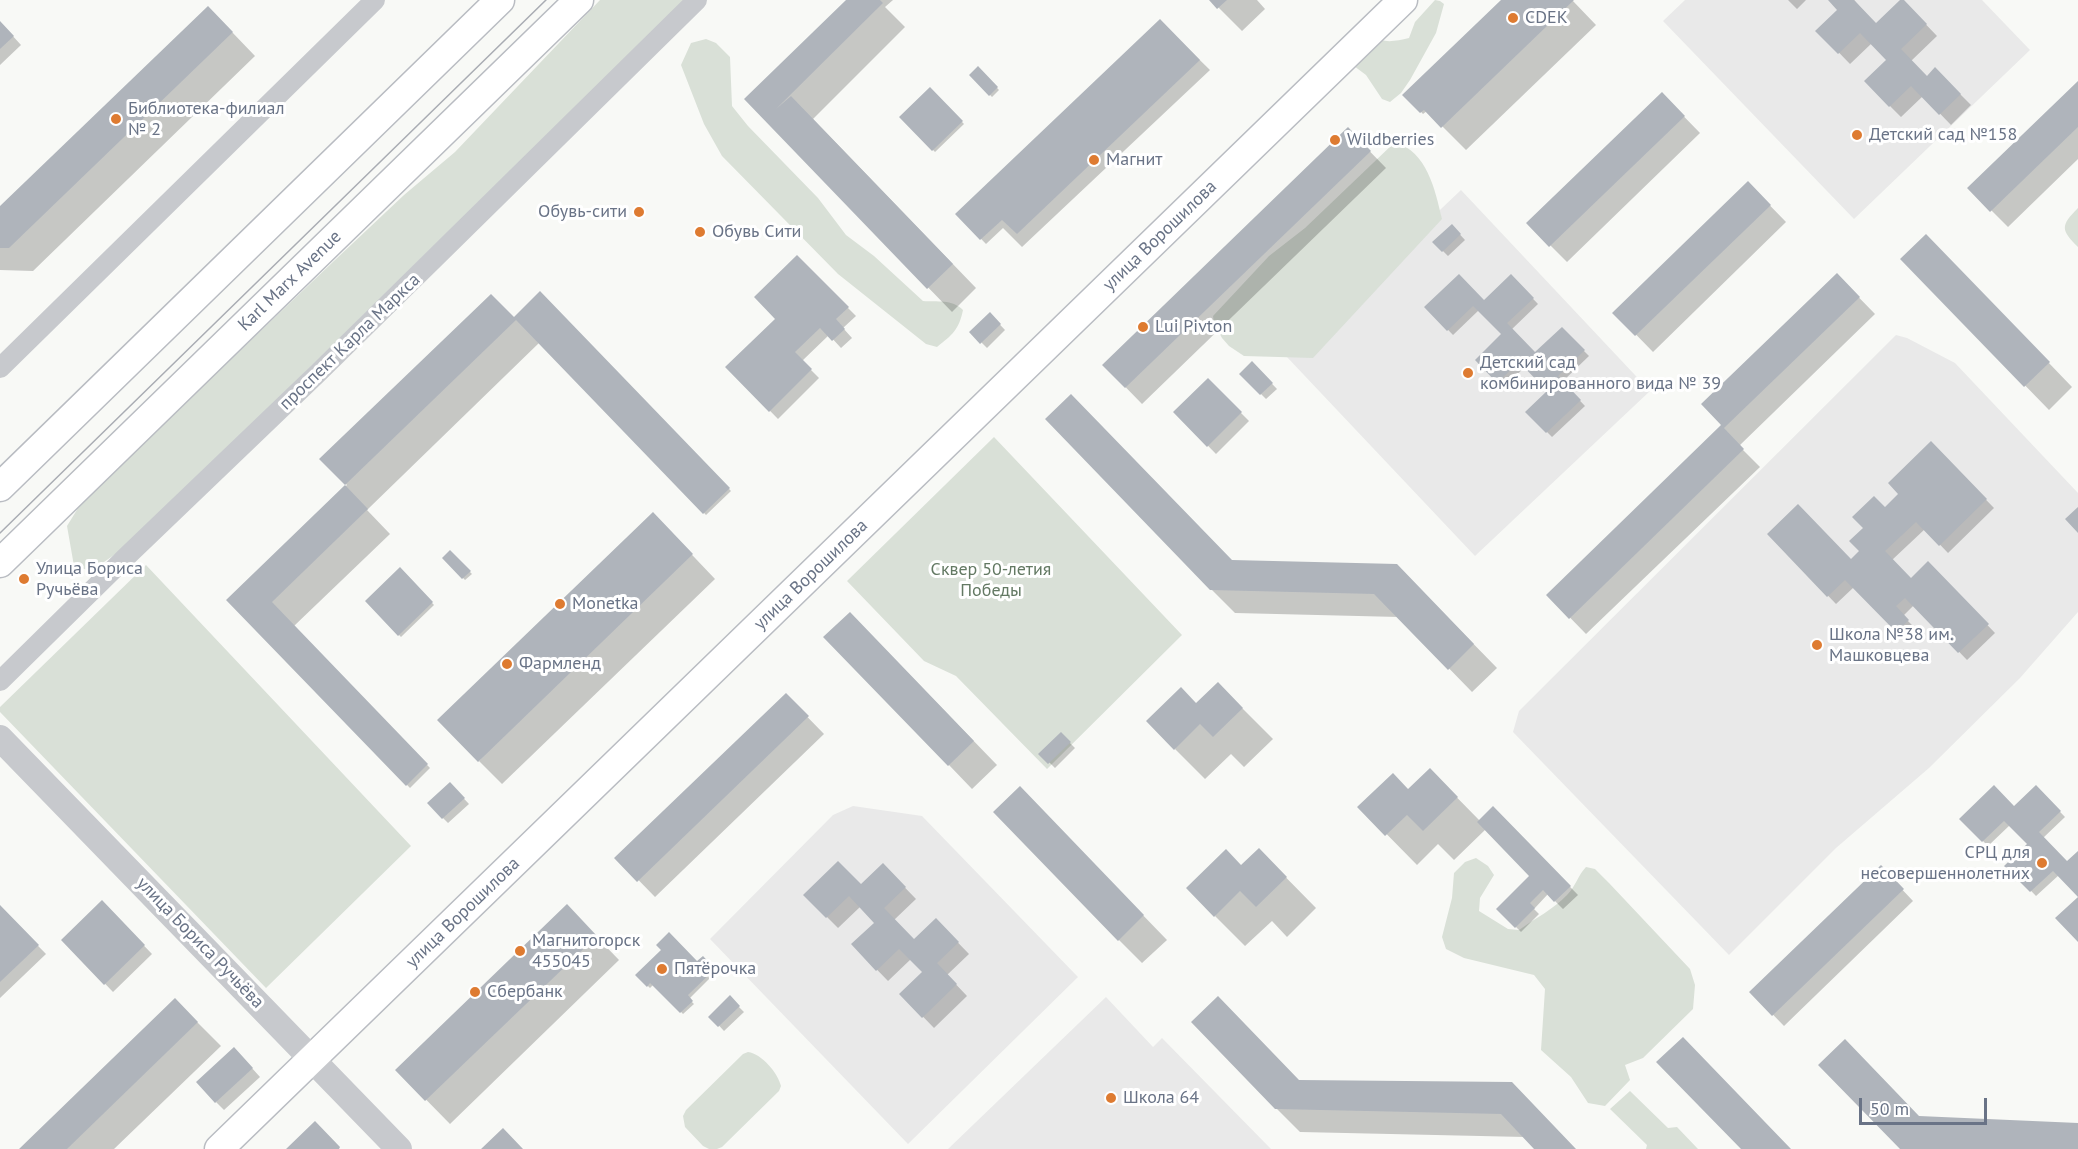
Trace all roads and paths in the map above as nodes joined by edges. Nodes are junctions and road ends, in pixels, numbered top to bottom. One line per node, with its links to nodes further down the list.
1 (375, 0): 6 (street)
2 (500, 0): 7 (main road)
3 (579, 0): 8 (main road, Karl Marx Avenue)
4 (697, 0): 9 (street, проспект Карла Маркса)
5 (1403, 0): 11 (main road, улица Ворошилова)
6 (0, 368)
7 (0, 487)
8 (0, 563)
9 (0, 681)
10 (0, 738): 11 (street, улица Бориса Ручьёва)
11 (312, 1060): 12 (main road, улица Ворошилова); 13 (street, улица Бориса Ручьёва)
12 (219, 1149)
13 (399, 1149)

